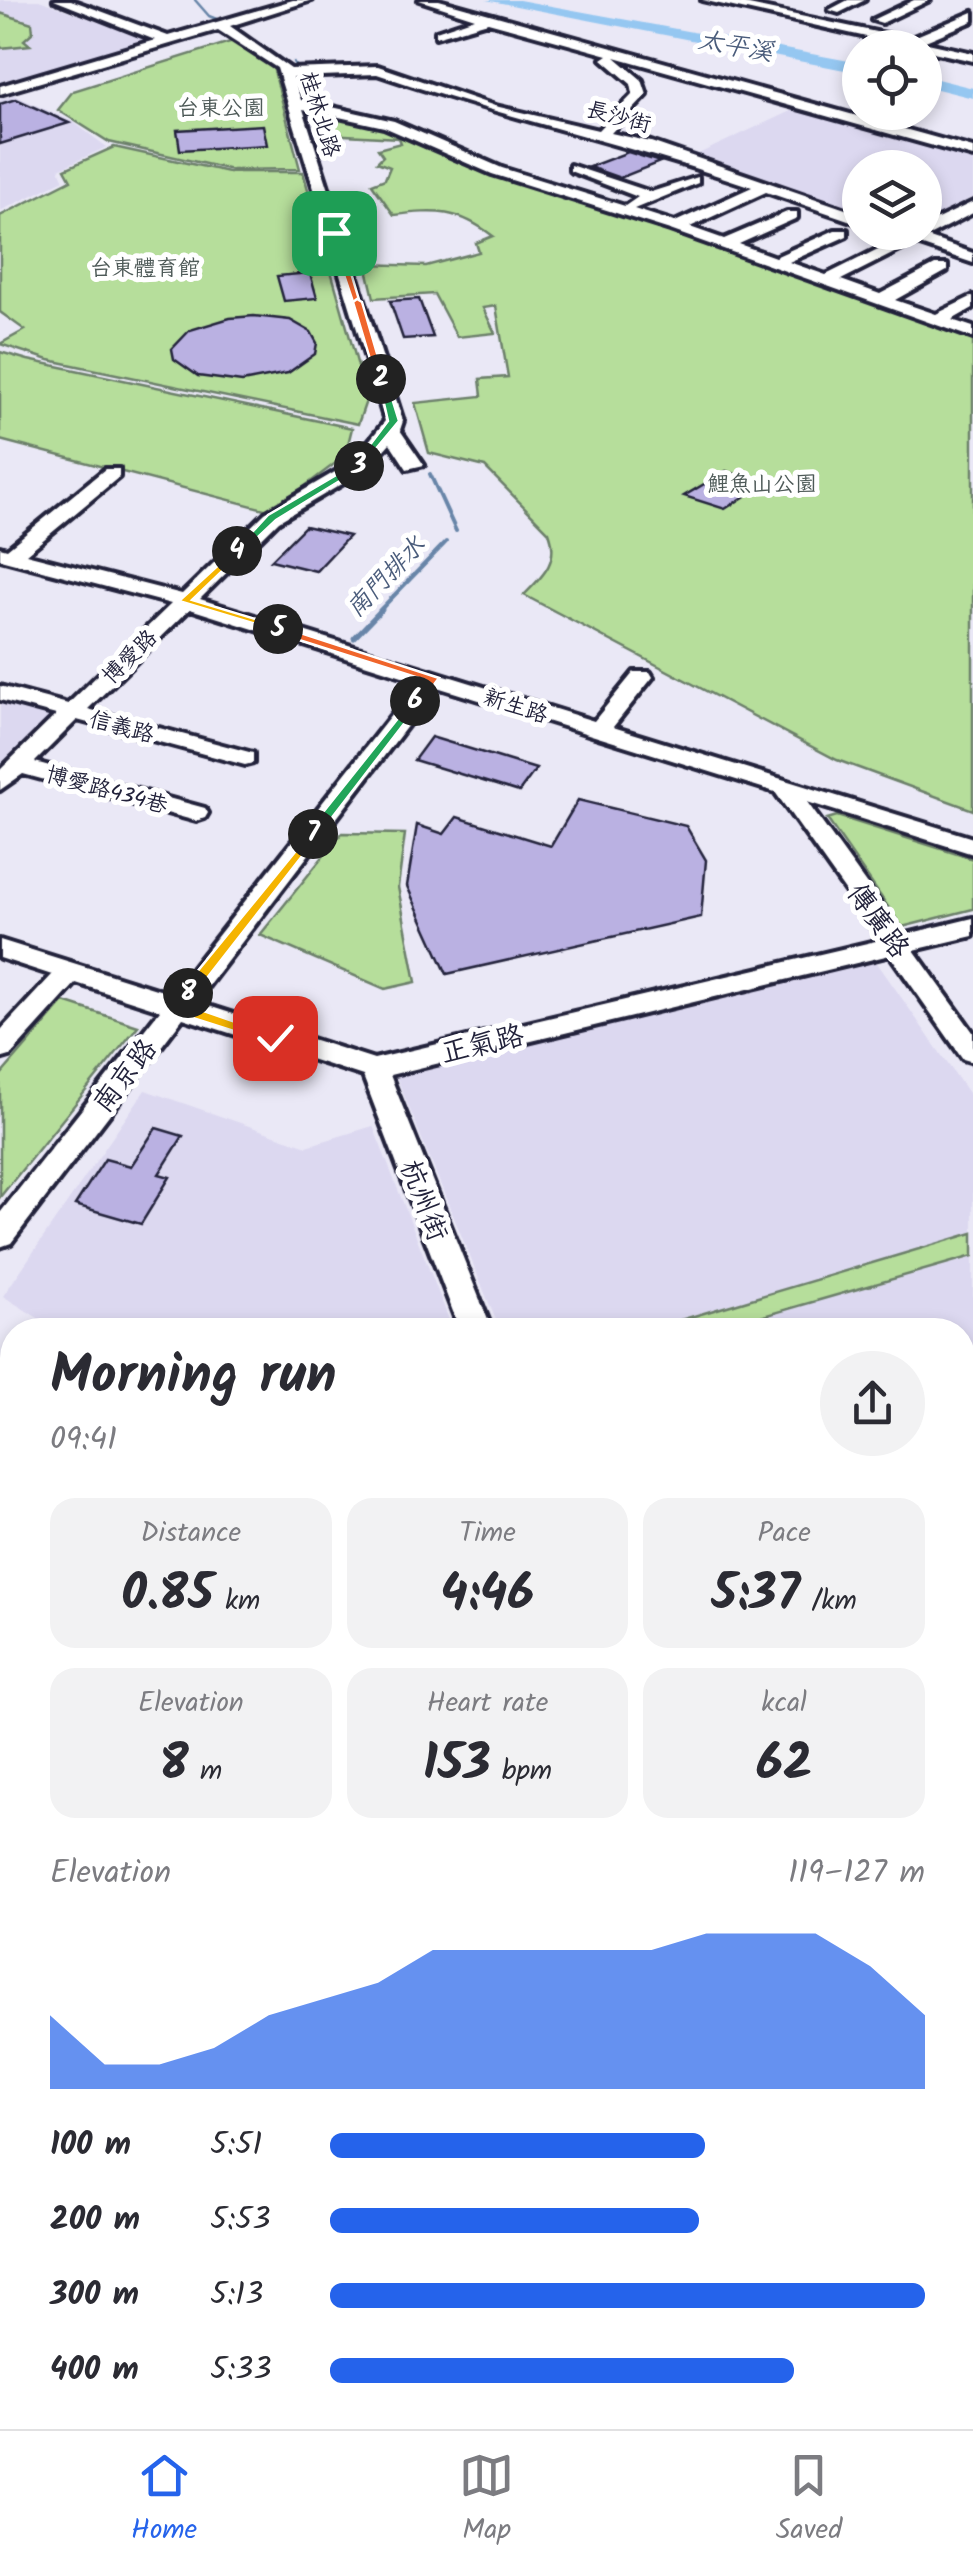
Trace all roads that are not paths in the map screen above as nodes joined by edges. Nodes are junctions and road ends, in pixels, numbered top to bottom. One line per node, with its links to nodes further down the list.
1 (60, 0): 15 (street)
2 (306, 0): 11 (street)
3 (424, 0): 9 (street)
4 (708, 0): 12 (street)
5 (859, 0): 7 (street)
6 (924, 0): 10 (street)
7 (835, 10)
8 (973, 16): 13 (street)
9 (481, 19): 14 (street); 16 (street)
10 (878, 20)
11 (220, 26): 15 (street); 19 (street, 桂林北路)
12 (844, 30)
13 (940, 30)
14 (441, 34)
15 (168, 42): 20 (street)
16 (580, 48): 22 (street); 23 (street)
17 (942, 51): 18 (street)
18 (973, 58)
19 (284, 73): 21 (street, 桂林北路); 22 (street, 長沙街)
20 (0, 90)
21 (292, 102): 27 (street); 47 (street, 桂林北路)
22 (606, 135): 24 (street); 26 (street, 長沙街)
23 (973, 153)
24 (574, 168): 27 (street); 28 (street)
25 (693, 180): 28 (street)
26 (764, 186): 31 (street, 長沙街); 34 (street)
27 (548, 188): 30 (street)
28 (651, 197): 30 (street)
29 (973, 208): 33 (street)
30 (620, 210): 34 (street)
31 (842, 214)
32 (792, 215): 36 (street)
33 (942, 224)
34 (676, 227): 36 (street)
35 (841, 232): 40 (street)
36 (725, 244): 40 (street)
37 (942, 247): 39 (street)
38 (891, 250): 42 (street)
39 (973, 258)
40 (776, 262): 42 (street)
41 (941, 268): 43 (street)
42 (828, 280): 43 (street)
43 (884, 299): 45 (street)
44 (973, 301): 45 (street)
45 (940, 319): 46 (street)
46 (973, 333)
47 (391, 430): 48 (street); 51 (street, 博愛路)
48 (414, 465)
49 (112, 473): 50 (street)
50 (5, 555): 51 (street, 新生路)
51 (184, 601): 53 (street, 新生路); 55 (street, 博愛路)
52 (642, 677): 56 (street)
53 (432, 678): 56 (street, 新生路); 66 (street, 南京路)
54 (0, 694): 55 (street, 信義路)
55 (72, 713): 57 (street, 信義路); 58 (street, 博愛路)
56 (597, 732): 59 (street, 新生路)
57 (245, 758)
58 (9, 774): 60 (street, 博愛路434巷)
59 (784, 789): 61 (street, 新生路); 63 (street, 傳廣路)
60 (196, 814)
61 (973, 846)
62 (973, 927): 63 (street, 正氣路)
63 (897, 945): 68 (street, 傳廣路); 69 (street, 正氣路)
64 (0, 950): 65 (street)
65 (70, 972): 66 (street); 67 (street)
66 (176, 1008): 69 (street); 70 (street, 南京路)
67 (0, 1049)
68 (973, 1052)
69 (374, 1070): 71 (street, 杭州街)
70 (0, 1235)
71 (471, 1318)

